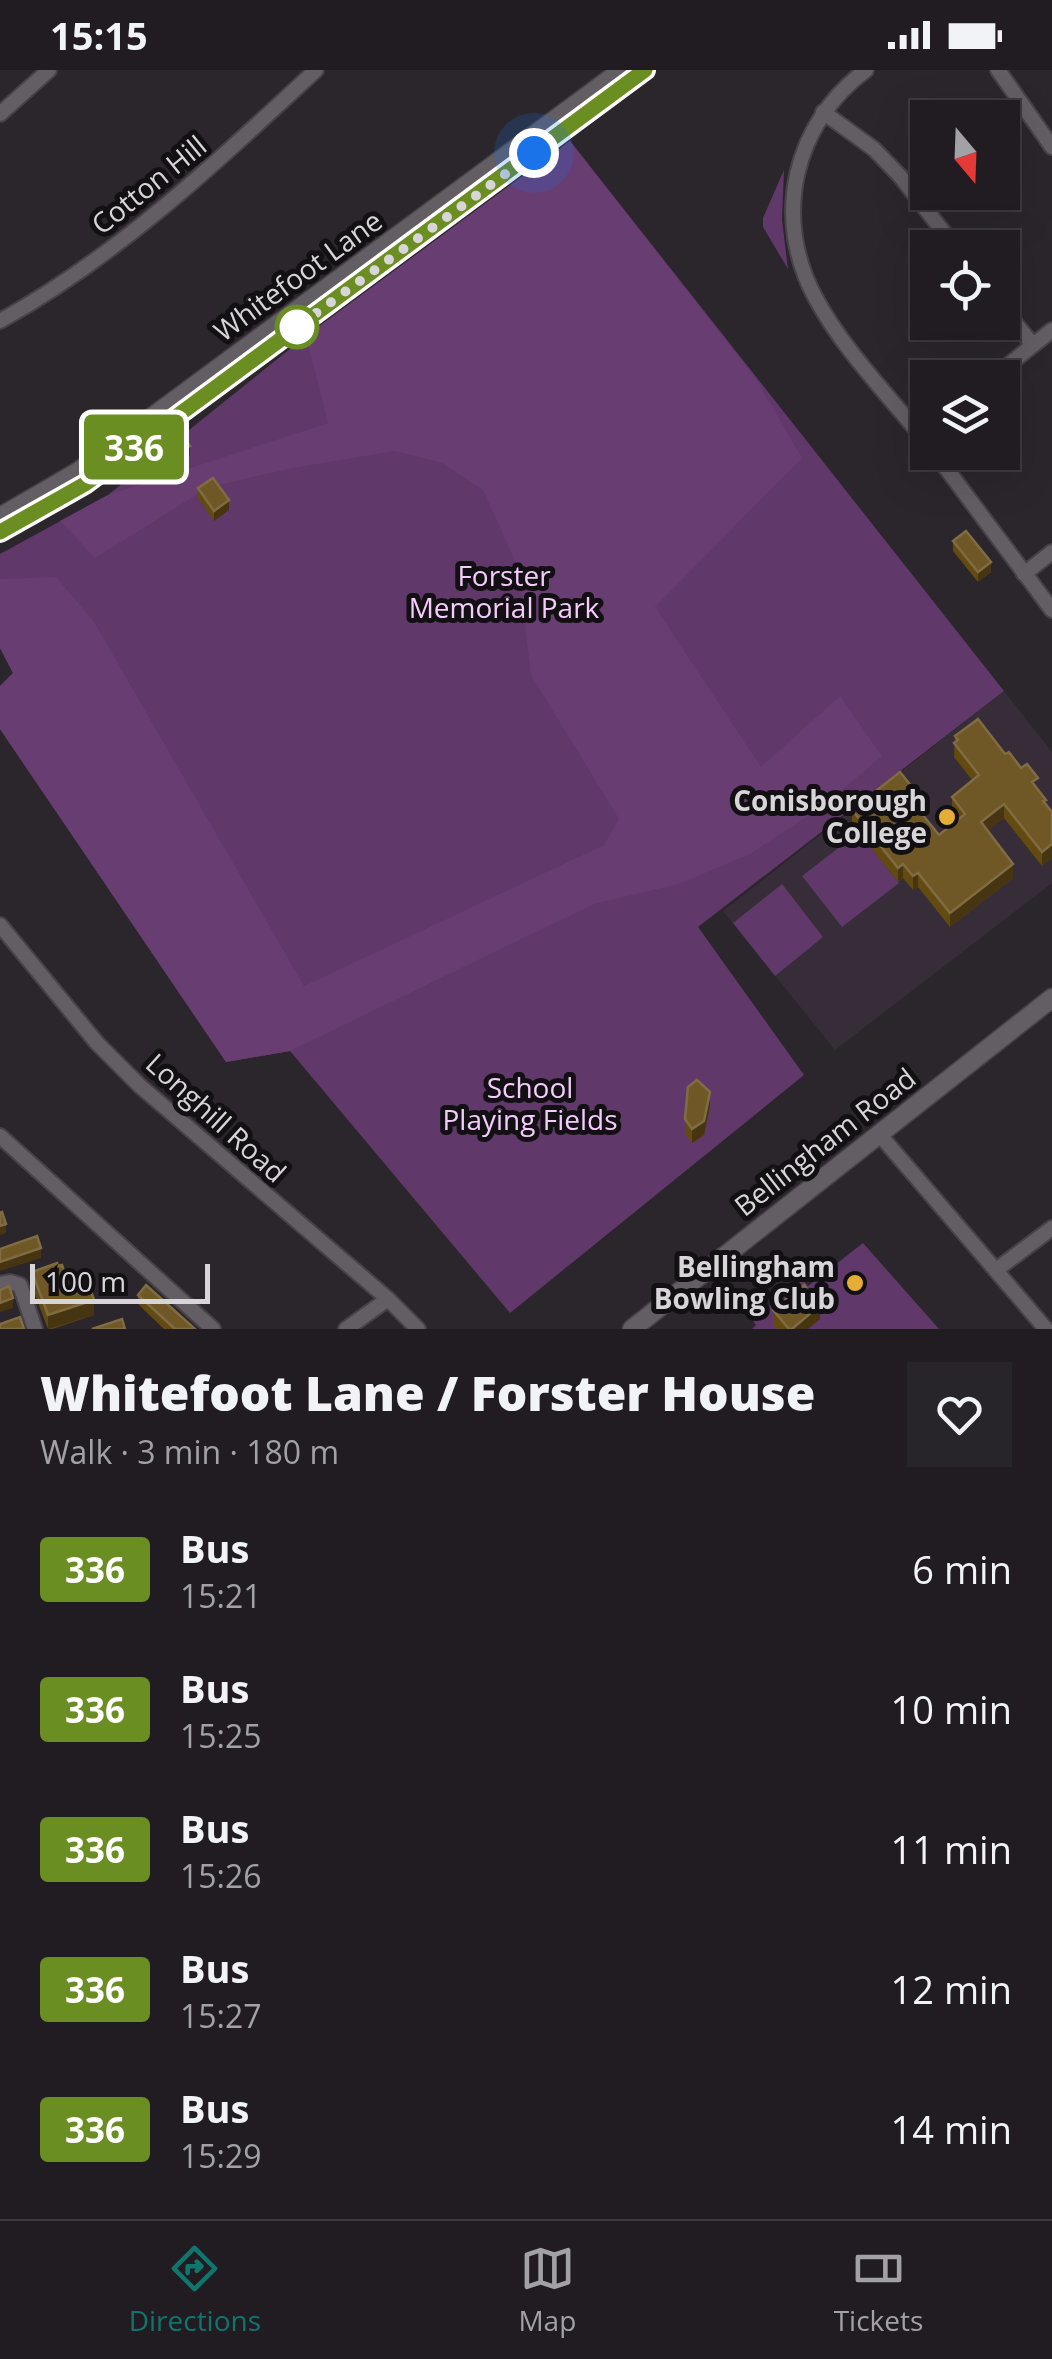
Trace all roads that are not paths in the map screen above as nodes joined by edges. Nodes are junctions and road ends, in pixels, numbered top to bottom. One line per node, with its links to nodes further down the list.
1 (50, 70): 7 (street)
2 (316, 70): 11 (street, Cotton Hill)
3 (622, 70): 18 (street, Whitefoot Lane)
4 (645, 70): 19 (street, Whitefoot Lane)
5 (866, 70): 8 (street)
6 (998, 70): 9 (street)
7 (1, 111)
8 (823, 112): 10 (street); 16 (street)
9 (1052, 147)
10 (942, 230)
11 (0, 321)
12 (1020, 329): 14 (street)
13 (1052, 330): 14 (street)
14 (1033, 345): 15 (street)
15 (1014, 360)
16 (910, 418)
17 (947, 470): 21 (street)
18 (0, 517)
19 (0, 532)
20 (1052, 552): 21 (street)
21 (1024, 574): 22 (street)
22 (1052, 610)
23 (0, 924): 30 (street, Longhill Road)
24 (1052, 998): 25 (street, Bellingham Road)
25 (880, 1135): 28 (street); 35 (street, Bellingham Road)
26 (0, 1136): 32 (street)
27 (1052, 1228): 28 (street)
28 (996, 1270): 36 (street)
29 (8, 1284): 31 (street)
30 (388, 1299): 33 (street); 34 (street, Longhill Road)
31 (35, 1329)
32 (213, 1329)
33 (346, 1329)
34 (418, 1329)
35 (632, 1329)
36 (1046, 1329)

